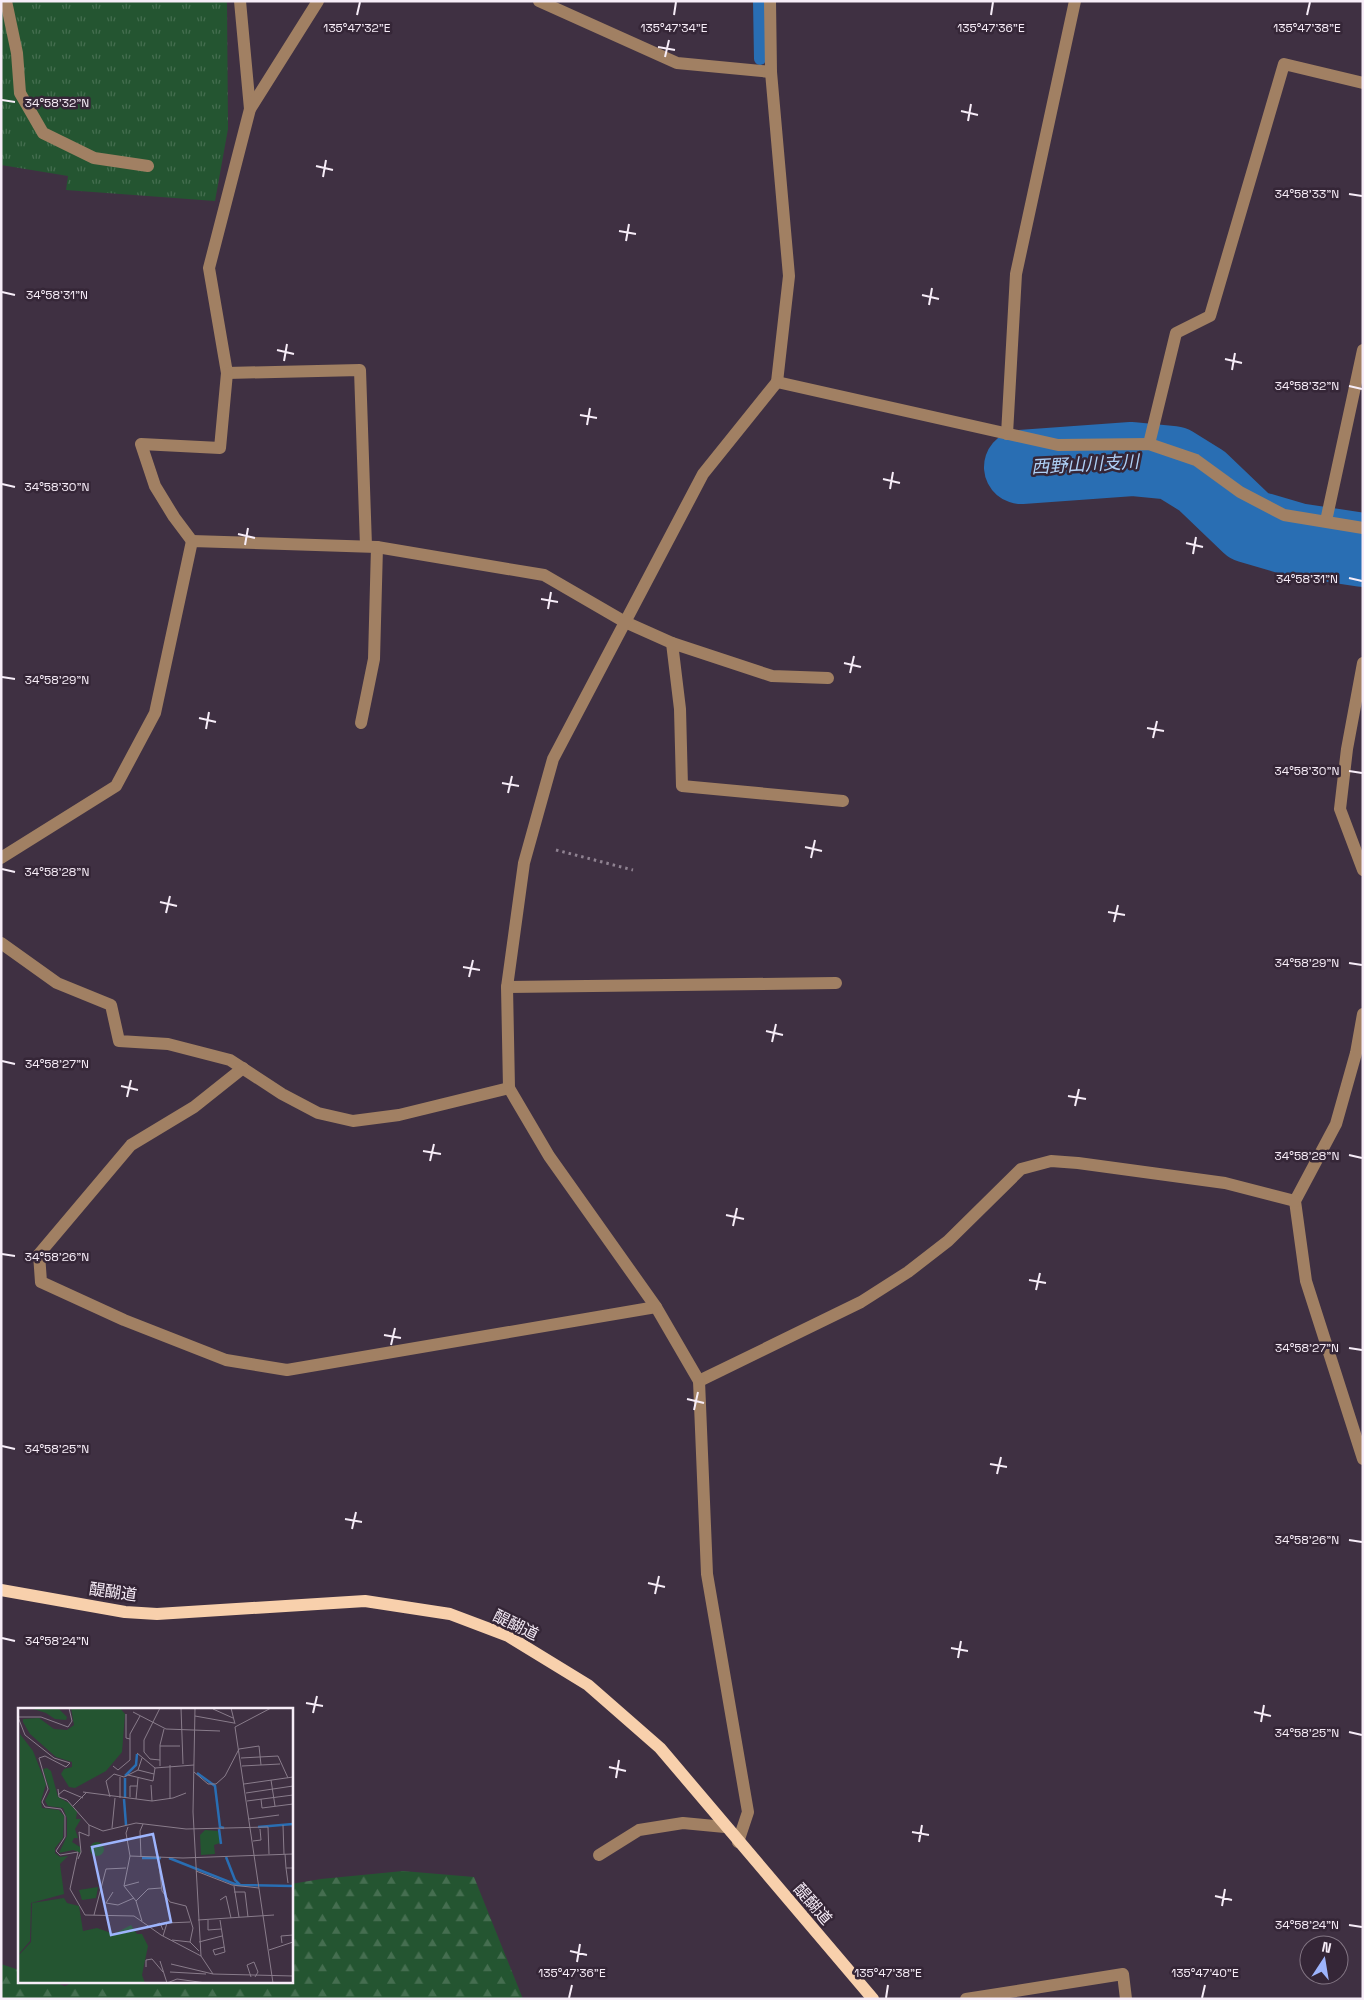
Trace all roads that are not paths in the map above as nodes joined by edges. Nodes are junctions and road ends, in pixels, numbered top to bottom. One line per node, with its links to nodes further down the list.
1 (6, 1): 10 (street)
2 (240, 1): 9 (street)
3 (318, 1): 9 (street)
4 (538, 1): 7 (street)
5 (770, 1): 7 (street)
6 (1076, 1): 14 (street)
7 (771, 72): 13 (street)
8 (1363, 82): 15 (street)
9 (250, 109): 12 (street)
10 (148, 166)
11 (1363, 350): 16 (street)
12 (227, 373): 18 (street); 19 (street)
13 (777, 382): 14 (street); 20 (street)
14 (1007, 434): 15 (street)
15 (1149, 444): 16 (street)
16 (1326, 521): 17 (street)
17 (1363, 528)
18 (192, 541): 19 (street); 26 (street)
19 (372, 547): 20 (street); 24 (street)
20 (625, 622): 21 (street); 30 (street)
21 (672, 643): 23 (street); 25 (street)
22 (1363, 664): 27 (street)
23 (828, 678)
24 (361, 723)
25 (843, 801)
26 (1, 858)
27 (1363, 870)
28 (1, 943): 32 (street)
29 (836, 984): 30 (street)
30 (507, 988): 33 (street)
31 (1363, 1014): 34 (street)
32 (243, 1068): 33 (street); 35 (street)
33 (509, 1088): 35 (street)
34 (1295, 1201): 36 (street); 37 (street)
35 (656, 1307): 36 (street)
36 (699, 1381): 40 (street)
37 (1363, 1459)
38 (1, 1590): 39 (main road, 醍醐道)
39 (725, 1827): 40 (main road, 醍醐道); 41 (street)
40 (738, 1842): 42 (main road, 醍醐道)
41 (599, 1854)
42 (873, 1999)
43 (966, 1999): 44 (street)
44 (1126, 1999)

